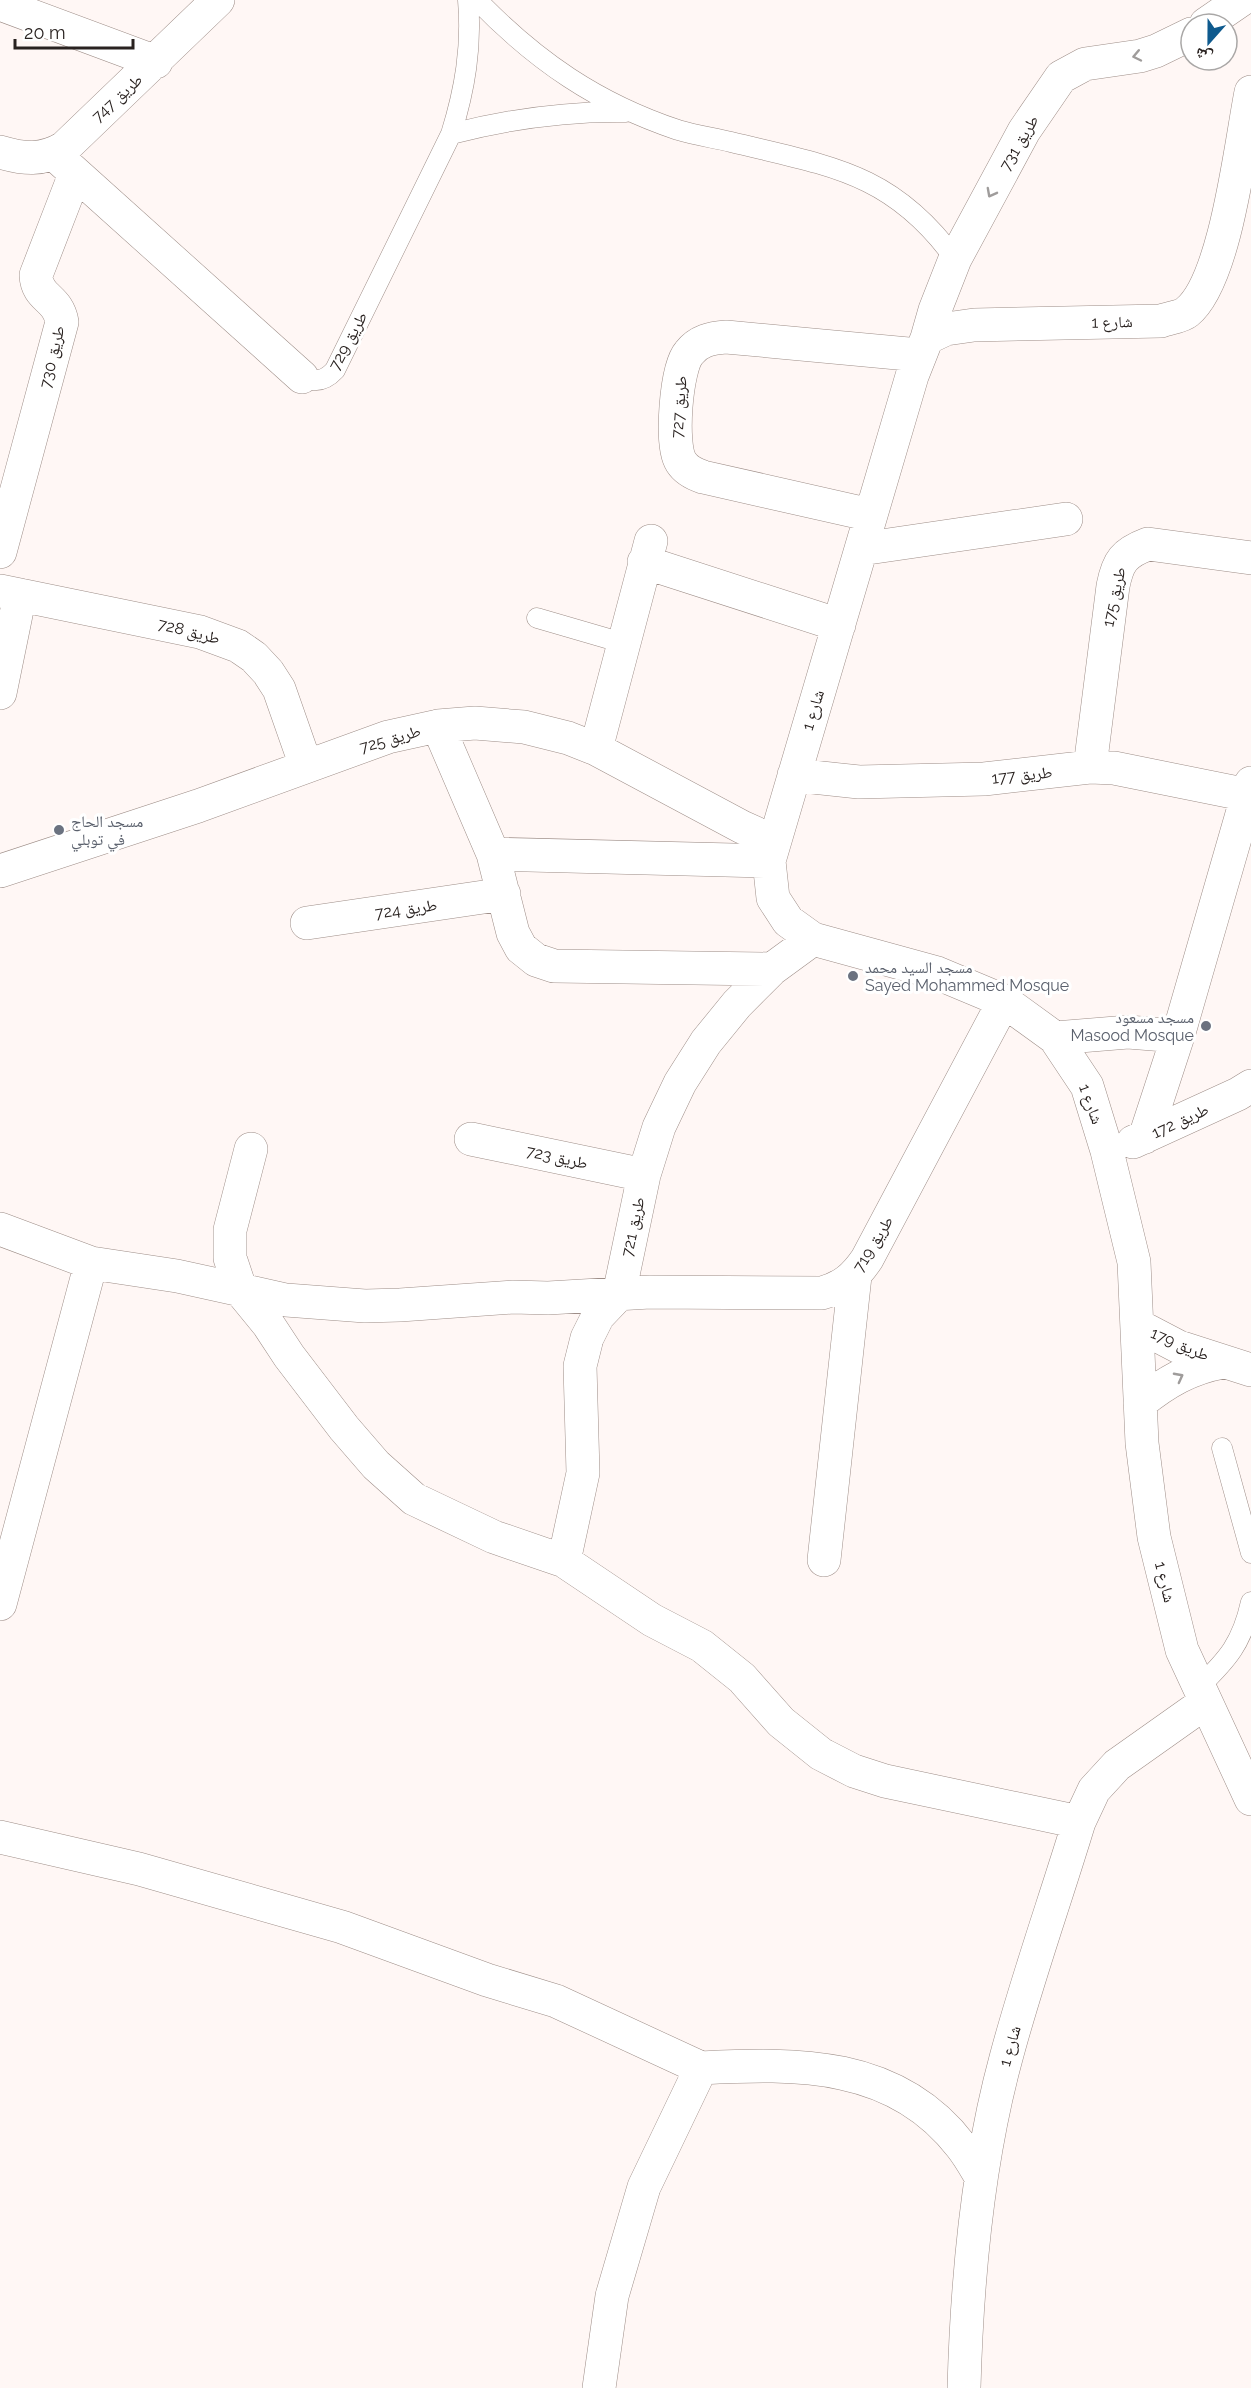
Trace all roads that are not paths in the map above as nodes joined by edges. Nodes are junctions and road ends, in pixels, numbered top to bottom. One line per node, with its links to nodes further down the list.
1 (218, 0): 8 (street, طريق 747)
2 (468, 0): 11 (lane, طريق 729)
3 (477, 0): 10 (lane)
4 (1241, 0): 6 (street)
5 (0, 4): 8 (street)
6 (1224, 12)
7 (1179, 40): 14 (street, طريق 731, one-way to 14)
8 (156, 62): 13 (street, طريق 747)
9 (1251, 92): 15 (street, شارع 1)
10 (631, 112): 11 (lane); 14 (lane)
11 (451, 134): 16 (lane, طريق 729)
12 (0, 152): 13 (street)
13 (65, 164): 16 (street, طريق 729); 20 (street, طريق 730)
14 (955, 259): 15 (street, طريق 731)
15 (923, 346): 17 (street, شارع 1); 17 (street, طريق 727)
16 (302, 377)
17 (871, 515): 19 (street, شارع 1)
18 (1066, 519): 19 (street)
19 (861, 549): 24 (street, شارع 1)
20 (0, 552)
21 (1251, 558): 30 (street, طريق 175)
22 (10, 593): 26 (street); 29 (street, طريق 728)
23 (537, 618): 25 (lane)
24 (839, 625): 25 (street); 31 (street, شارع 1)
25 (623, 643): 28 (street)
26 (0, 693)
27 (438, 726): 28 (street, طريق 725); 29 (street, طريق 725); 34 (street)
28 (596, 749): 33 (street, طريق 725)
29 (306, 766): 35 (street, طريق 725)
30 (1090, 767): 31 (street, طريق 177); 32 (street, طريق 177)
31 (794, 775): 33 (street, شارع 1)
32 (1250, 789): 41 (street)
33 (771, 851): 34 (street); 38 (street, شارع 1)
34 (493, 854): 36 (street)
35 (0, 871)
36 (504, 894): 37 (street, طريق 724); 39 (street)
37 (307, 923)
38 (813, 939): 39 (street, طريق 721); 40 (street, شارع 1)
39 (772, 969): 48 (street, طريق 721)
40 (1004, 1001): 42 (street, شارع 1); 51 (street, طريق 719)
41 (1178, 1036): 42 (street); 44 (street)
42 (1055, 1038): 47 (street, شارع 1)
43 (1251, 1086): 44 (street, طريق 172)
44 (1145, 1137): 47 (street, طريق 172)
45 (471, 1139): 48 (street, طريق 723)
46 (251, 1149): 52 (street)
47 (1107, 1151): 54 (street, شارع 1)
48 (644, 1175): 53 (street, طريق 721)
49 (0, 1229): 50 (street, طريق 719)
50 (91, 1263): 52 (street, طريق 719); 62 (street)
51 (855, 1276): 53 (street, طريق 719); 59 (street)
52 (241, 1291): 53 (street, طريق 719); 60 (street)
53 (619, 1294): 60 (street)
54 (1137, 1325): 55 (street, طريق 179); 56 (street, شارع 1)
55 (1237, 1366): 56 (street, طريق 179, one-way to 55)
56 (1140, 1403): 63 (street, شارع 1)
57 (1222, 1449): 58 (lane)
58 (1251, 1553)
59 (824, 1560)
60 (564, 1561): 65 (street)
61 (1251, 1602): 63 (lane)
62 (0, 1604)
63 (1202, 1695): 64 (street); 65 (street, شارع 1)
64 (1251, 1799)
65 (1079, 1822): 68 (street, شارع 1)
66 (0, 1837): 67 (street)
67 (701, 2068): 68 (street); 69 (street)
68 (981, 2177): 70 (street, شارع 1)
69 (599, 2388)
70 (964, 2388)

